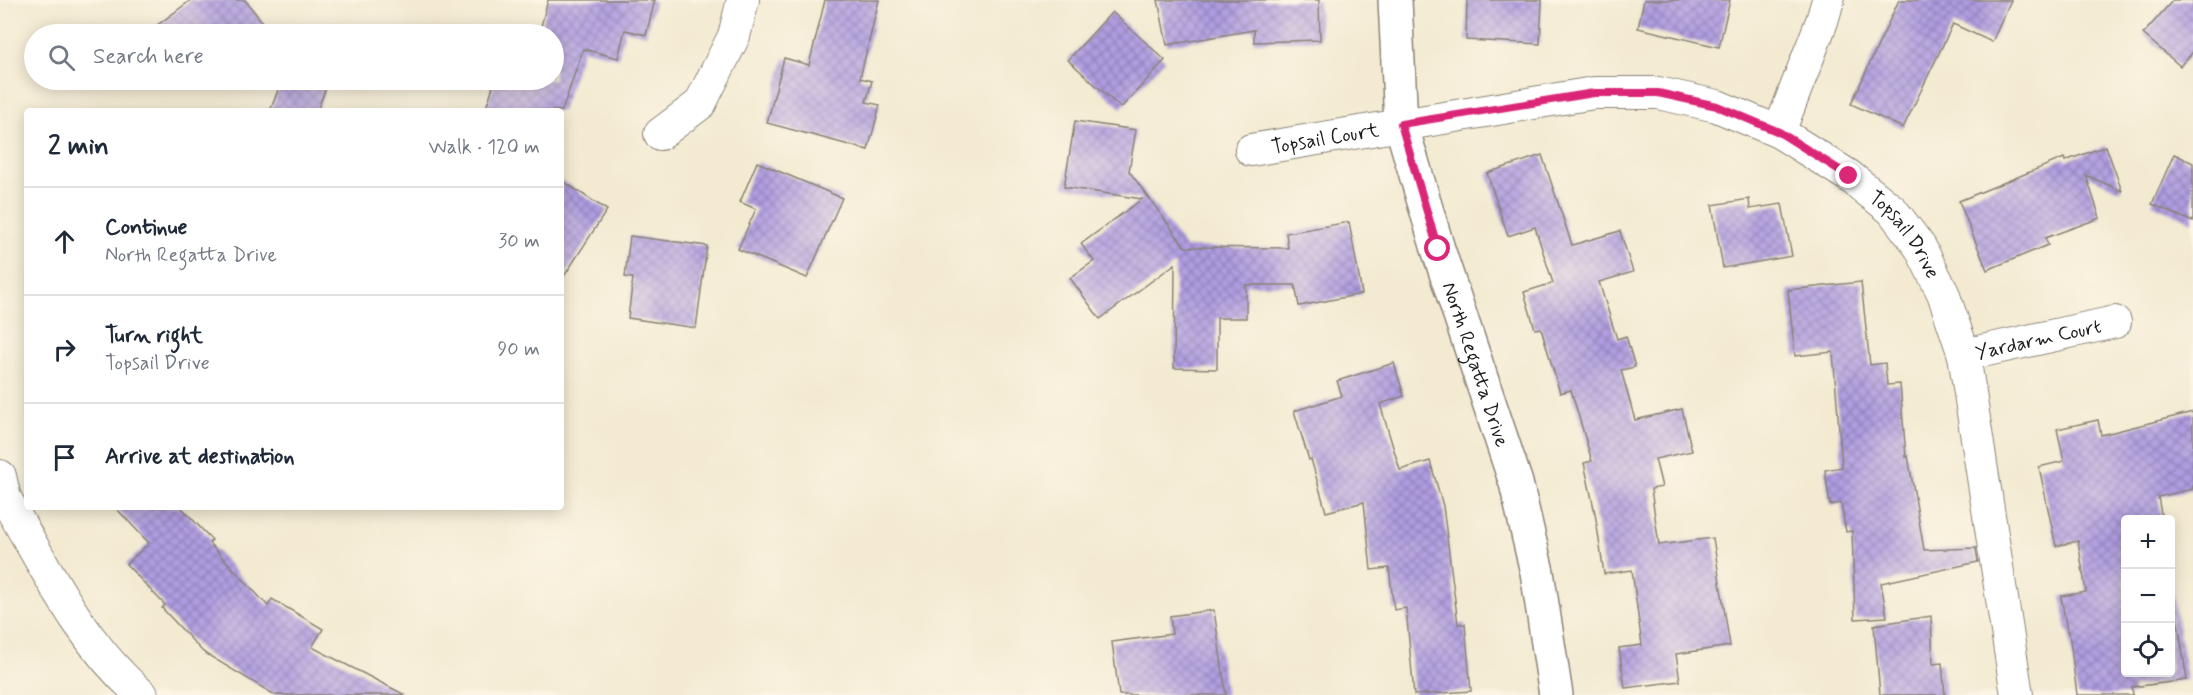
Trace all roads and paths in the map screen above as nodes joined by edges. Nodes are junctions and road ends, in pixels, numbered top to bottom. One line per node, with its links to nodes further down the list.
1 (743, 0): 6 (street)
2 (1395, 0): 4 (street, North Regatta Drive)
3 (1827, 0): 5 (street)
4 (1401, 124): 5 (street, Topsail Drive); 7 (street, Topsail Court); 12 (street, North Regatta Drive)
5 (1779, 132): 9 (street, Topsail Drive)
6 (660, 134)
7 (1251, 150)
8 (2115, 322): 9 (street, Yardarm Court)
9 (1964, 355): 13 (street, Topsail Drive)
10 (0, 476): 11 (street)
11 (142, 695)
12 (1556, 695)
13 (2017, 695)

